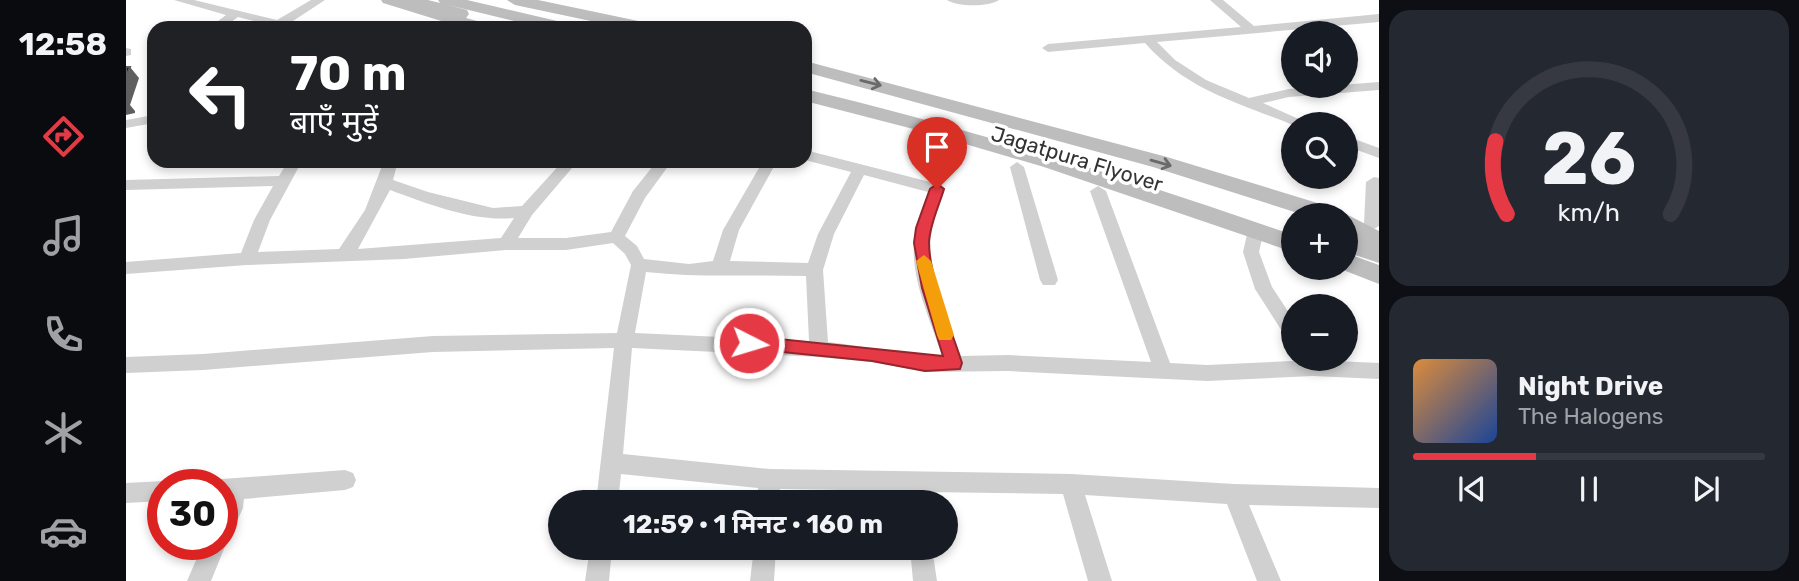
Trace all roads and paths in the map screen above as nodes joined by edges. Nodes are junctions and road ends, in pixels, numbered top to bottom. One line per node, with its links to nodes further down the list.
1 (180, 0): 10 (street)
2 (319, 0): 14 (street)
3 (389, 0): 15 (street)
4 (410, 0): 16 (street)
5 (446, 0): 17 (street)
6 (515, 0): 18 (street)
7 (953, 0): 8 (street)
8 (993, 0)
9 (1216, 0): 19 (street)
10 (236, 13): 12 (street); 13 (street)
11 (1379, 18): 19 (street)
12 (225, 21)
13 (267, 21)
14 (284, 21)
15 (459, 21)
16 (492, 21)
17 (534, 21)
18 (616, 21)
19 (1252, 31): 20 (street)
20 (1148, 39): 21 (street); 26 (street)
21 (1048, 48)
22 (812, 68): 47 (street, one-way to 47)
23 (812, 86): 44 (street, Jagatpura Flyover)
24 (1379, 86): 26 (street)
25 (812, 97): 44 (street, Jagatpura Flyover)
26 (1248, 102): 28 (street)
27 (812, 108): 34 (street)
28 (1281, 115)
29 (147, 120): 30 (street)
30 (126, 124)
31 (1358, 145): 32 (street)
32 (1379, 153)
33 (812, 157): 40 (street)
34 (1017, 167): 46 (street); 68 (street)
35 (291, 168): 41 (street)
36 (389, 168): 43 (street)
37 (565, 168): 48 (street)
38 (660, 168): 54 (street)
39 (766, 168): 64 (street)
40 (859, 168): 67 (street); 72 (street)
41 (284, 181): 45 (street); 60 (street)
42 (1374, 182): 53 (street)
43 (386, 183): 48 (street); 59 (street)
44 (1139, 183): 52 (street, Jagatpura Flyover)
45 (126, 185)
46 (1098, 191): 52 (street); 75 (street)
47 (1293, 203)
48 (526, 212): 56 (street)
49 (1281, 213): 52 (street)
50 (1358, 226): 53 (street)
51 (1281, 227): 52 (street)
52 (1259, 230): 55 (street); 57 (street); 69 (street)
53 (1376, 233)
54 (616, 237): 56 (street); 62 (street)
55 (1281, 239)
56 (506, 244): 59 (street)
57 (1281, 246)
58 (1358, 252): 63 (street)
59 (345, 254): 60 (street)
60 (247, 259): 66 (street)
61 (1358, 264): 63 (street)
62 (639, 265): 64 (street); 70 (street)
63 (1376, 266): 65 (street)
64 (720, 267): 67 (street)
65 (1358, 267)
66 (126, 268)
67 (814, 270): 71 (street)
68 (1049, 280)
69 (1281, 315)
70 (623, 340): 71 (street); 73 (street); 78 (street)
71 (819, 349): 72 (street)
72 (954, 363): 75 (street)
73 (126, 365)
74 (1281, 366): 75 (street)
75 (1163, 369)
76 (1358, 369): 77 (street)
77 (1379, 371)
78 (612, 463): 79 (street); 83 (street)
79 (770, 479): 84 (street); 85 (street)
80 (345, 480): 82 (street)
81 (1071, 484): 86 (street); 89 (street); 99 (street)
82 (238, 488)
83 (609, 490)
84 (769, 490)
85 (891, 490)
86 (952, 490)
87 (147, 492): 88 (street)
88 (126, 493)
89 (1234, 494): 90 (street); 100 (street)
90 (1379, 498)
91 (208, 560): 95 (street)
92 (600, 560): 96 (street)
93 (764, 560): 97 (street)
94 (923, 560): 98 (street)
95 (199, 581)
96 (597, 581)
97 (762, 581)
98 (926, 581)
99 (1100, 581)
100 (1269, 581)

